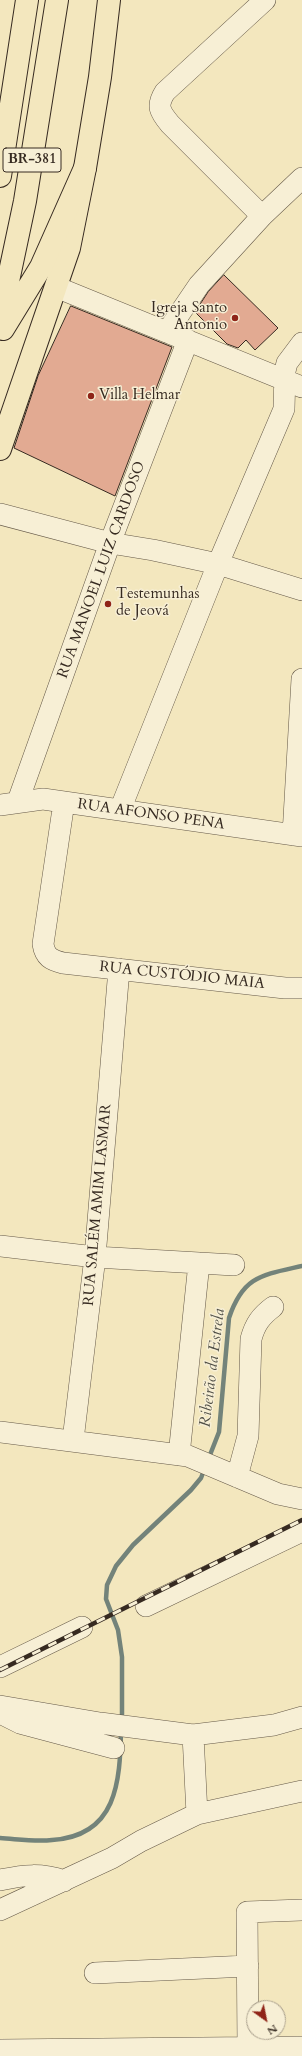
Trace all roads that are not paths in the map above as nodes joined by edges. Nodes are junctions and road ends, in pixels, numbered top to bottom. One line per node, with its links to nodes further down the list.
1 (27, 0): 5 (main road, BR-381)
2 (57, 0): 10 (main road, BR-381)
3 (110, 0): 6 (main road)
4 (265, 0): 8 (street)
5 (1, 167)
6 (86, 168): 9 (main road); 12 (main road)
7 (302, 178): 8 (street)
8 (262, 216): 11 (street)
9 (56, 287): 11 (street); 16 (main road)
10 (0, 319)
11 (166, 332): 13 (street)
12 (0, 334)
13 (188, 340): 15 (street); 18 (street, RUA MANOEL LUIZ CARDOSO)
14 (302, 343): 15 (street)
15 (293, 384): 19 (street)
16 (0, 449)
17 (0, 514): 18 (street)
18 (110, 543): 19 (street); 23 (street, RUA MANOEL LUIZ CARDOSO)
19 (218, 564): 20 (street); 24 (street)
20 (302, 590)
21 (302, 679): 25 (street)
22 (64, 802): 23 (street, RUA AFONSO PENA); 24 (street, RUA AFONSO PENA); 26 (street, RUA CUSTÓDIO MAIA)
23 (9, 803)
24 (120, 810): 25 (street, RUA AFONSO PENA)
25 (297, 836)
26 (119, 969): 27 (street, RUA CUSTÓDIO MAIA); 29 (street, RUA SALÉM AMIM LASMAR)
27 (302, 988)
28 (0, 1246): 29 (street)
29 (94, 1257): 30 (street); 34 (street, RUA SALÉM AMIM LASMAR)
30 (199, 1263): 31 (street); 35 (street)
31 (234, 1265)
32 (273, 1308): 36 (street)
33 (0, 1432): 34 (street)
34 (73, 1440): 35 (street)
35 (183, 1455): 36 (street)
36 (228, 1474): 37 (street)
37 (302, 1499)
38 (302, 1531): 39 (street)
39 (146, 1606)
40 (82, 1627): 41 (street)
41 (0, 1667)
42 (0, 1706): 45 (street)
43 (0, 1713): 46 (street)
44 (302, 1716): 45 (street)
45 (193, 1735): 48 (street)
46 (114, 1748)
47 (302, 1791): 48 (street)
48 (197, 1814): 50 (street)
49 (0, 1880): 50 (street)
50 (64, 1881): 51 (street)
51 (0, 1910)
52 (302, 1910): 53 (street)
53 (248, 1966): 54 (street); 56 (street)
54 (95, 1973)
55 (302, 2047): 56 (street)
56 (248, 2048): 57 (street)
57 (0, 2050)

